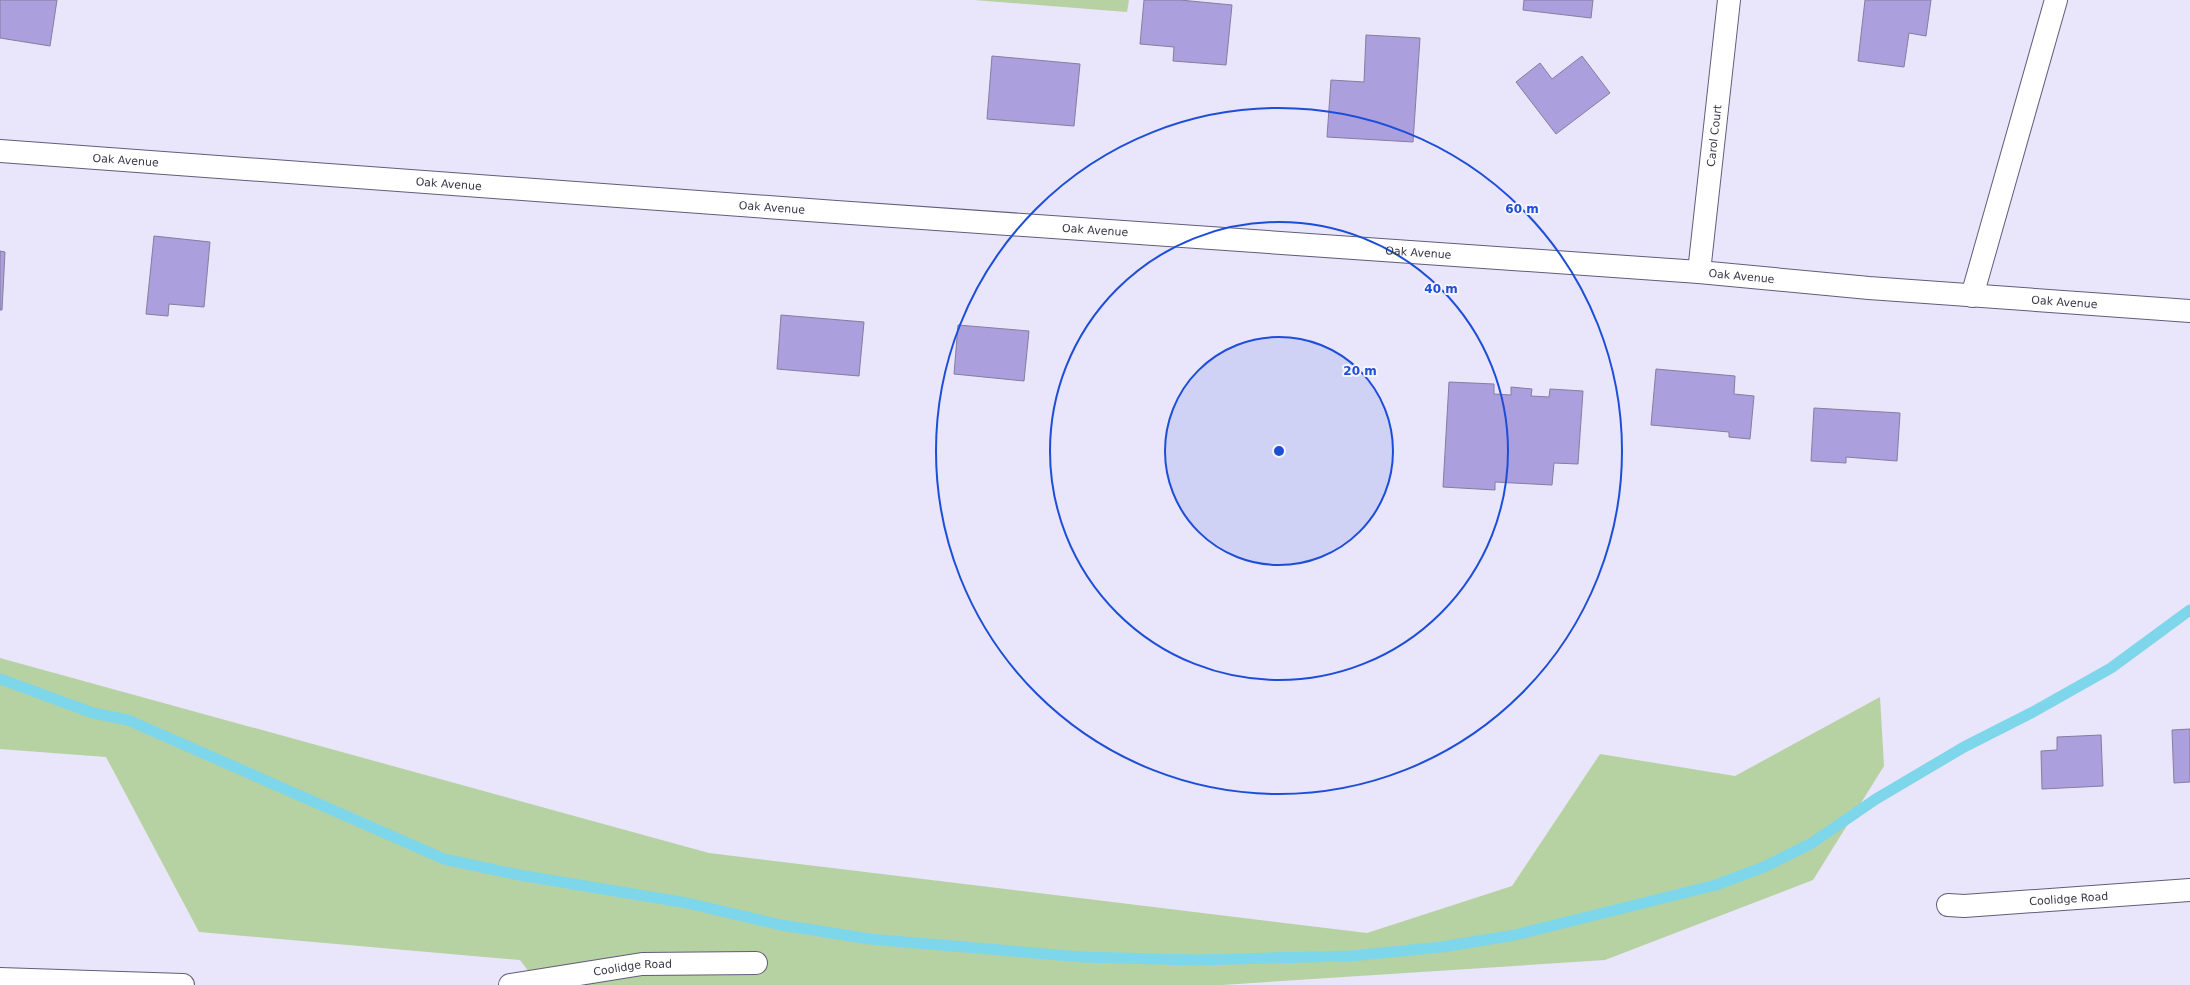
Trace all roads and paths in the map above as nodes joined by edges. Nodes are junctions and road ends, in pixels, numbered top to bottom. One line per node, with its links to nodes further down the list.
1 (1729, 0): 4 (street, Carol Court)
2 (2056, 0): 5 (street)
3 (0, 151): 4 (street, Oak Avenue)
4 (1699, 272): 5 (street, Oak Avenue)
5 (1972, 296): 6 (street, Oak Avenue)
6 (2190, 311)
7 (2190, 890): 8 (street, Coolidge Road)
8 (1948, 905)
9 (756, 963): 12 (street, Coolidge Road)
10 (0, 979): 11 (street)
11 (183, 985)
12 (510, 985)

